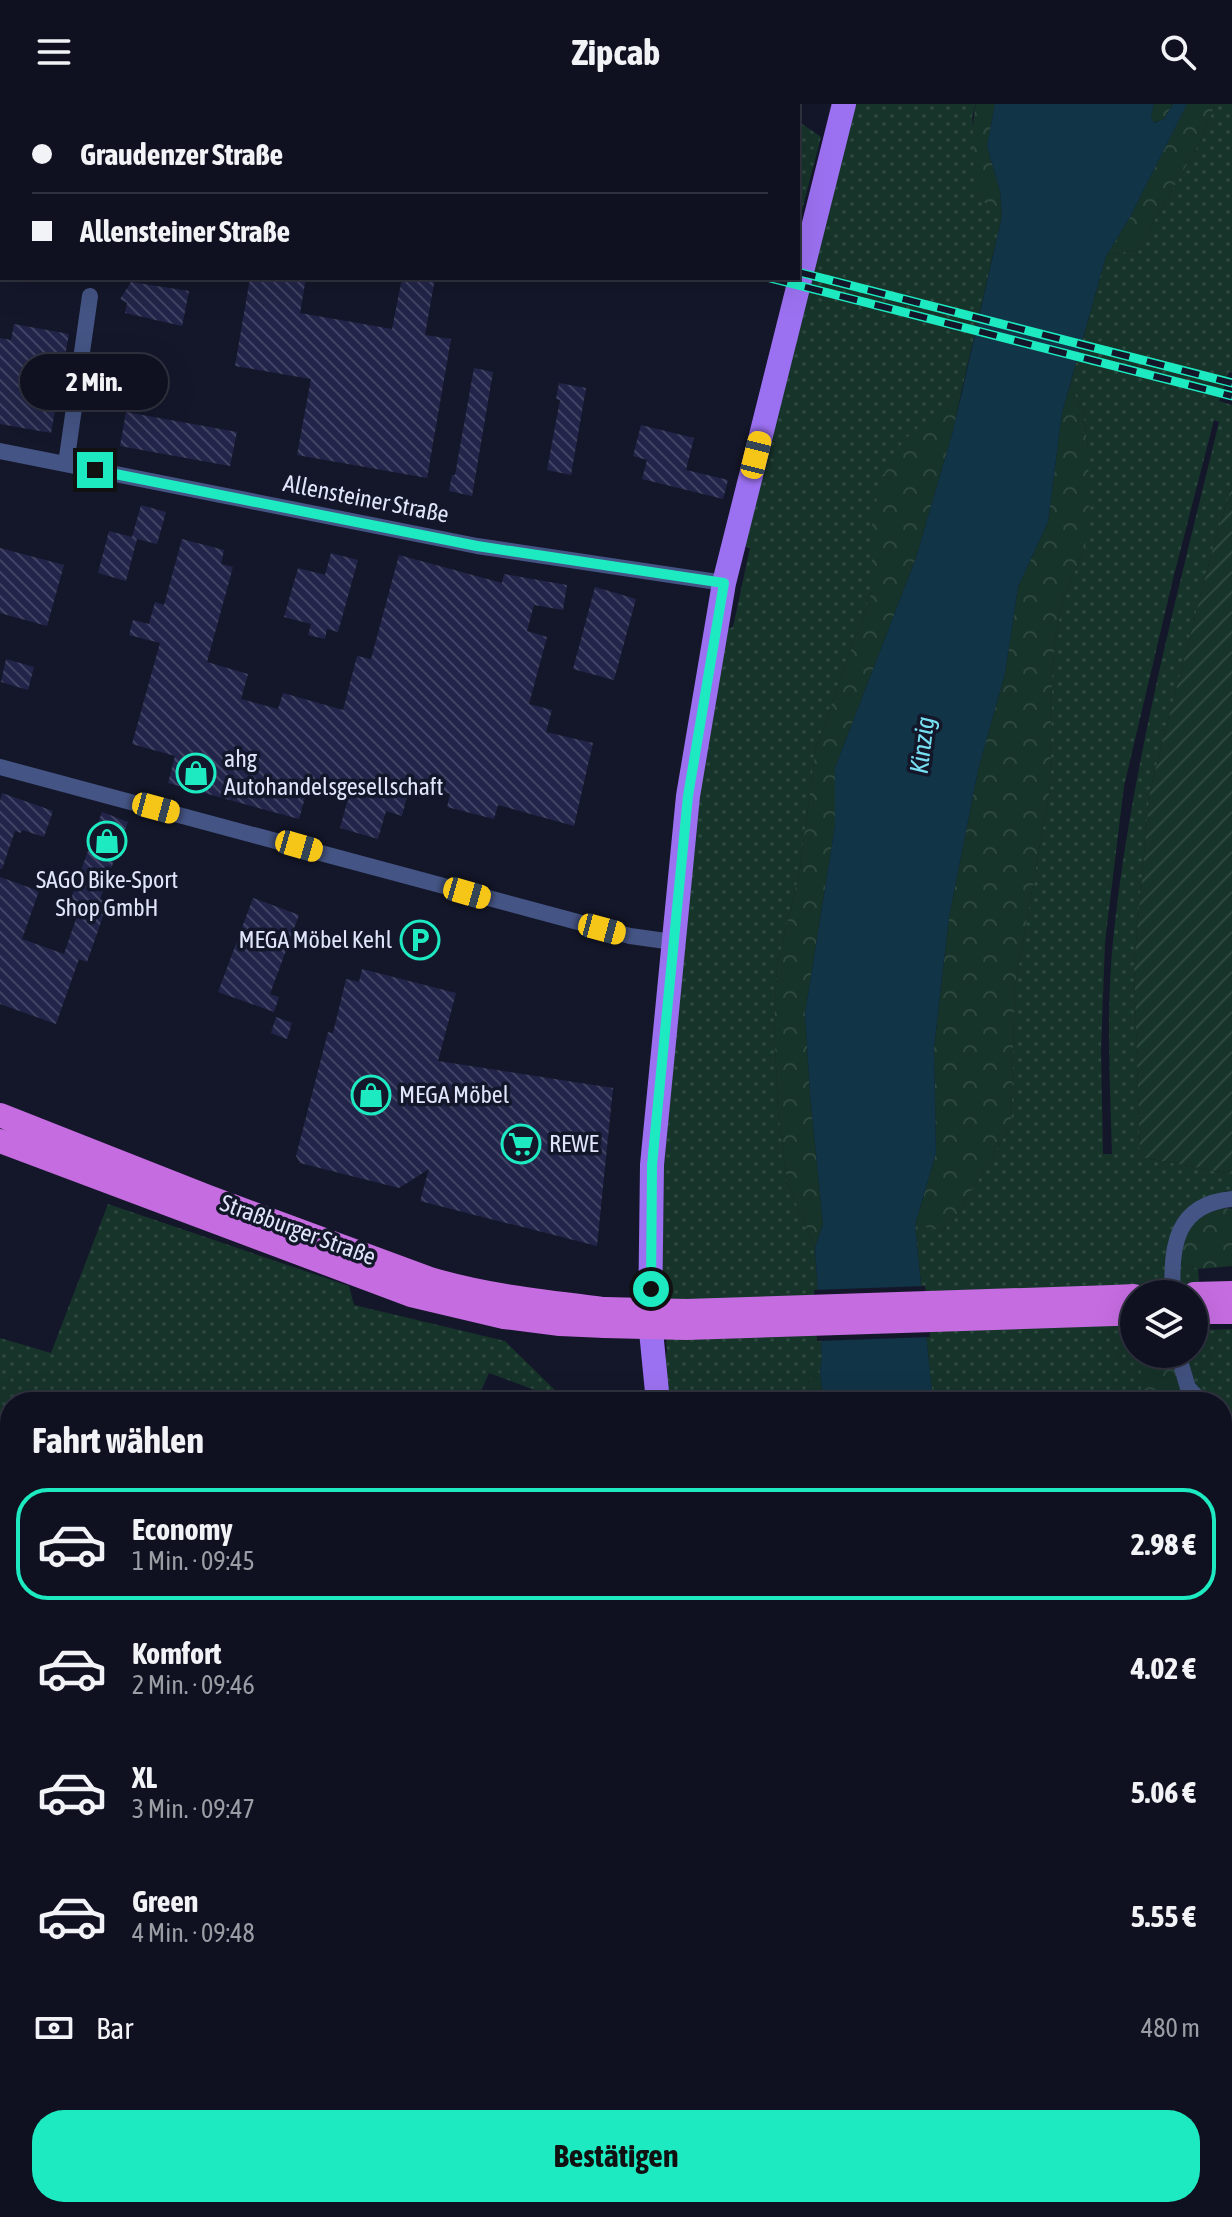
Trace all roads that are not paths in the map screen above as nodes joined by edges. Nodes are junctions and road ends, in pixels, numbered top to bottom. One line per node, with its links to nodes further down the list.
1 (844, 104): 3 (main road)
2 (800, 280): 7 (main road)
3 (800, 280)
4 (90, 296): 6 (street)
5 (0, 451): 6 (street, Allensteiner Straße)
6 (66, 464): 7 (street, Allensteiner Straße)
7 (724, 583): 9 (main road)
8 (0, 767): 9 (street)
9 (673, 942): 17 (main road)
10 (0, 1115): 15 (highway, Straßburger Straße)
11 (0, 1141): 15 (highway, Straßburger Straße)
12 (1232, 1199): 13 (street)
13 (1173, 1280)
14 (1120, 1305): 15 (highway, bridge)
15 (605, 1317)
16 (1182, 1368): 18 (street)
17 (657, 1392)
18 (1192, 1392)

